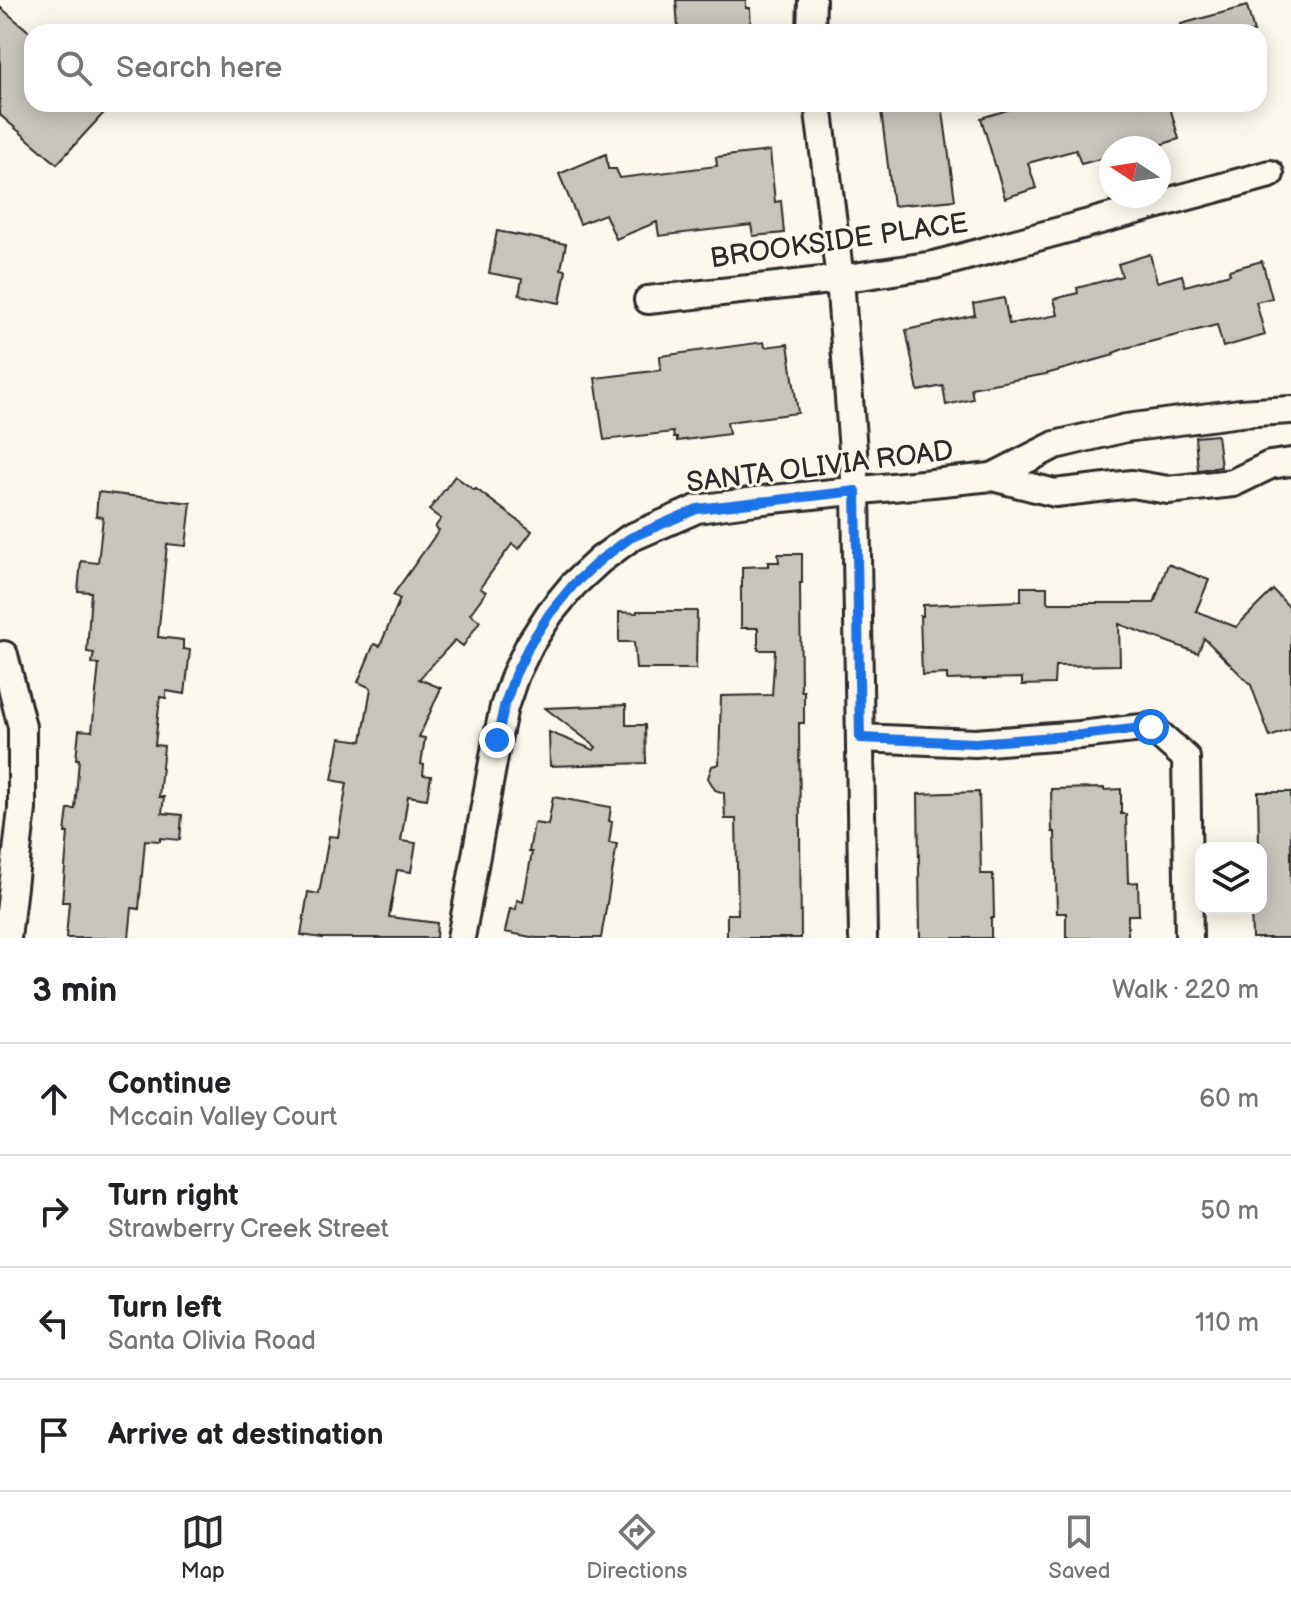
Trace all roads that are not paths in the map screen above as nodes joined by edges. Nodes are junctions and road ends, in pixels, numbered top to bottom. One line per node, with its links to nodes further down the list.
1 (812, 0): 2 (street)
2 (811, 24)
3 (819, 112): 5 (street)
4 (1270, 174): 5 (street, BROOKSIDE PLACE)
5 (840, 279): 6 (street, BROOKSIDE PLACE); 10 (street)
6 (648, 300)
7 (1291, 410): 9 (street, SANTA OLIVIA ROAD)
8 (1291, 462): 9 (street, SANTA OLIVIA ROAD)
9 (992, 477): 10 (street, SANTA OLIVIA ROAD)
10 (856, 491): 12 (street); 14 (street, SANTA OLIVIA ROAD)
11 (4, 655): 13 (street)
12 (860, 738): 15 (street); 16 (street)
13 (7, 938)
14 (461, 938)
15 (863, 938)
16 (1189, 938)

